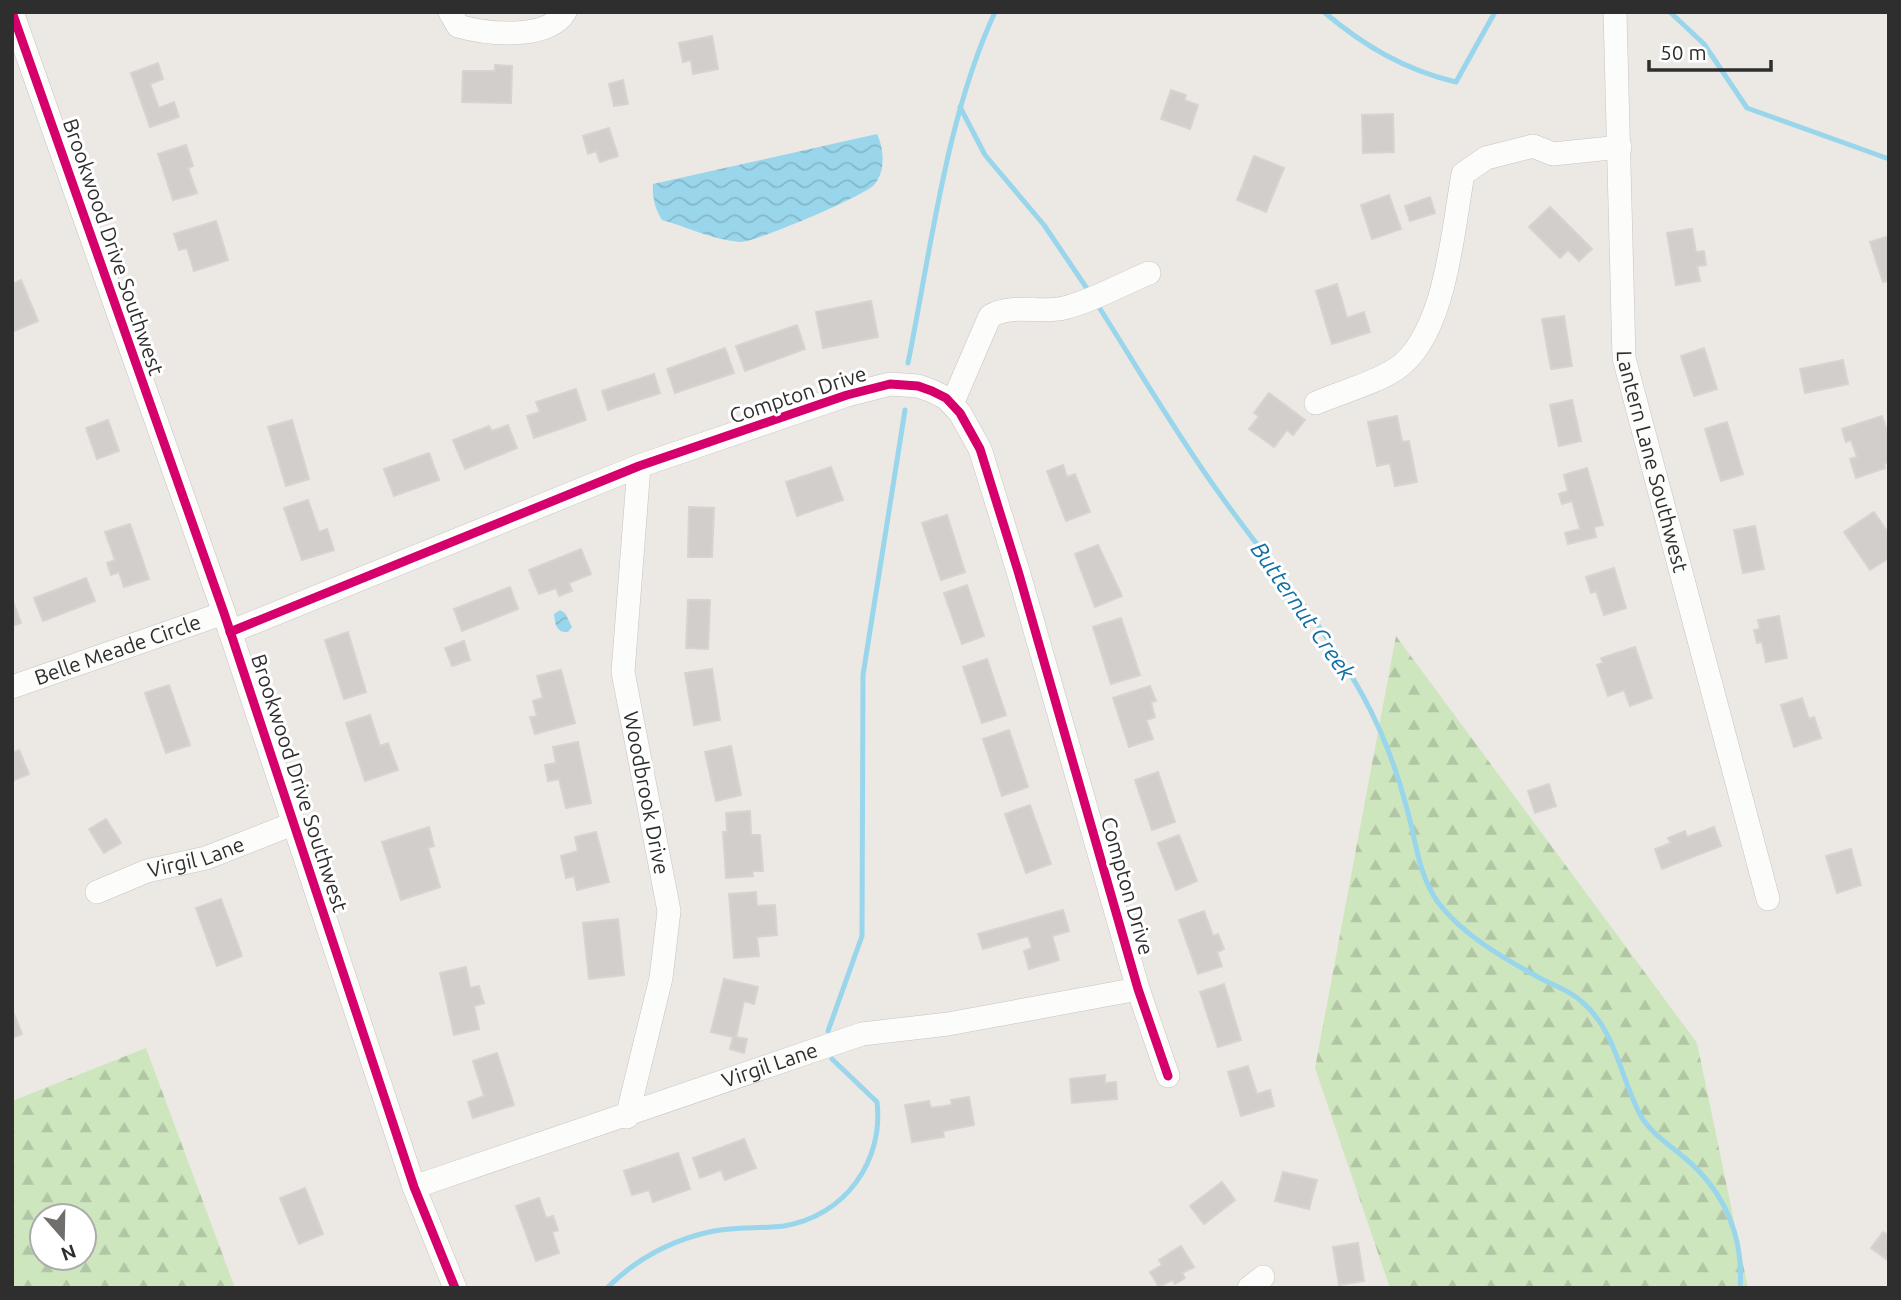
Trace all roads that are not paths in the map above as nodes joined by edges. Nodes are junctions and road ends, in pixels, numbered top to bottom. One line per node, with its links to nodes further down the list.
1 (12, 12): 10 (street, Brookwood Drive Southwest)
2 (450, 12): 3 (street)
3 (565, 12)
4 (1615, 12): 5 (street, Lantern Lane Southwest)
5 (1620, 147): 7 (street); 14 (street, Lantern Lane Southwest)
6 (1149, 272): 8 (street)
7 (1316, 402)
8 (951, 404): 9 (street, Compton Drive); 15 (street, Compton Drive)
9 (639, 466): 10 (street, Compton Drive); 17 (street, Woodbrook Drive)
10 (227, 622): 11 (street, Belle Meade Circle); 12 (street, Brookwood Drive Southwest)
11 (12, 687)
12 (295, 824): 13 (street, Virgil Lane); 18 (street, Brookwood Drive Southwest)
13 (97, 892)
14 (1768, 898)
15 (1138, 989): 16 (street, Compton Drive); 17 (street, Virgil Lane)
16 (1168, 1076)
17 (627, 1117): 18 (street, Virgil Lane)
18 (414, 1187): 19 (street, Brookwood Drive Southwest)
19 (455, 1288)

